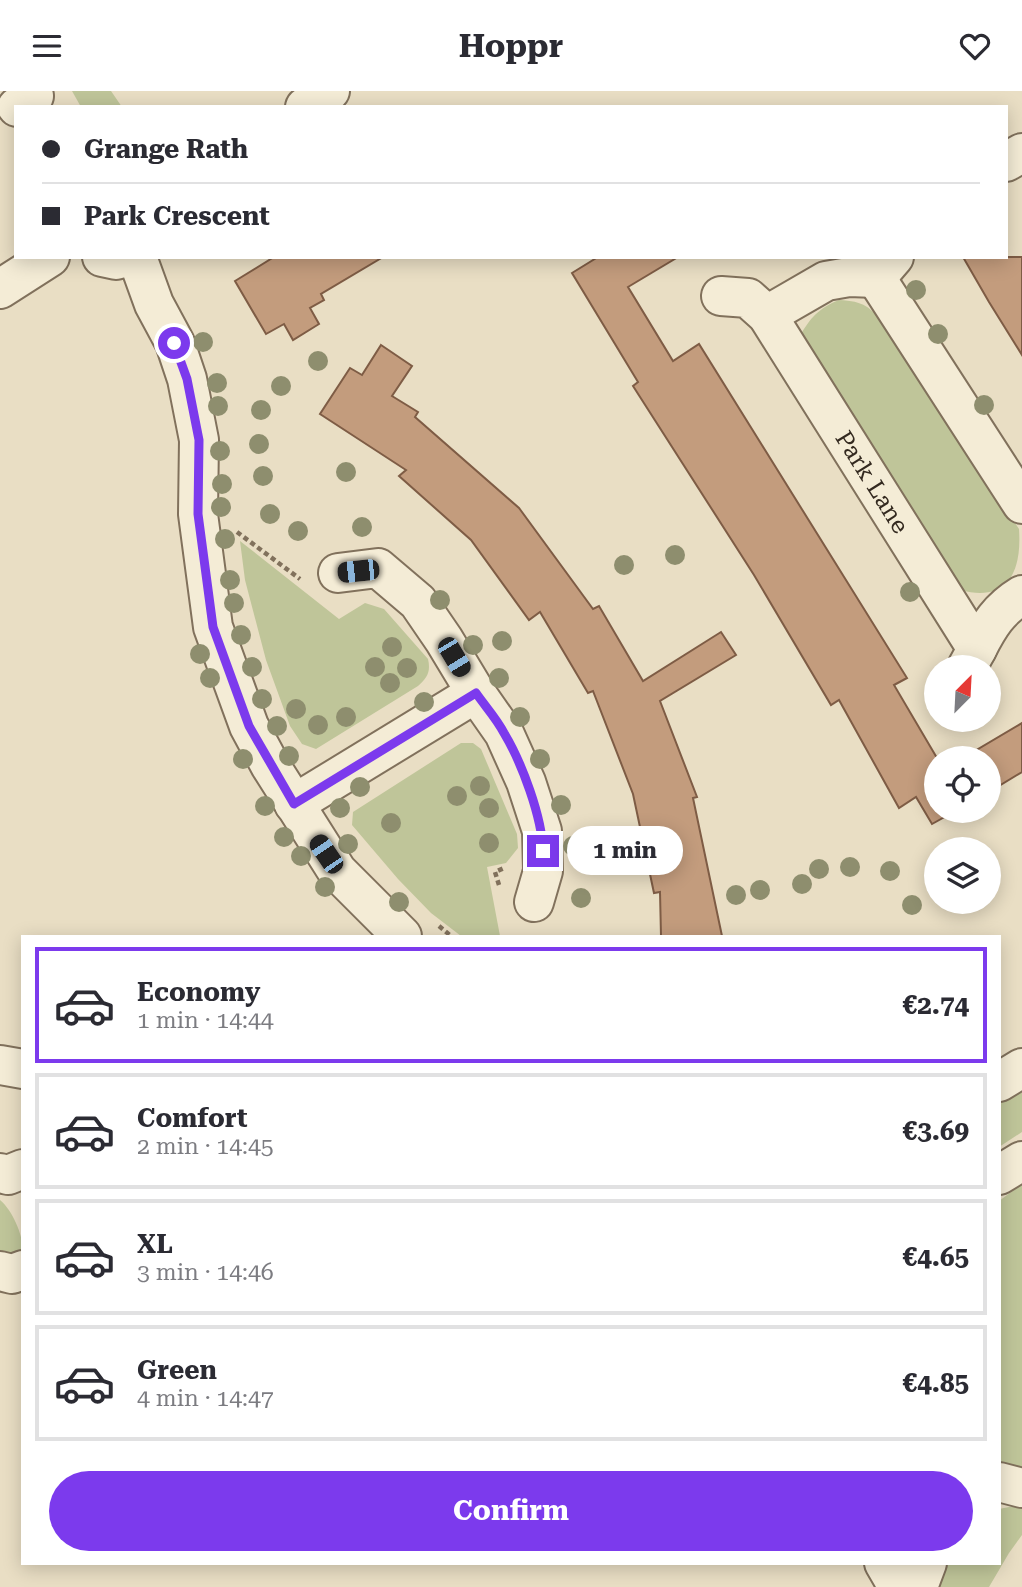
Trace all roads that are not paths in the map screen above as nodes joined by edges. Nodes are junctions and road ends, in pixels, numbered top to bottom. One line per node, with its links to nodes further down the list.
1 (330, 91): 2 (street)
2 (308, 105)
3 (47, 259): 6 (street)
4 (138, 259): 15 (street)
5 (885, 267): 8 (street); 9 (street)
6 (0, 289)
7 (720, 296): 8 (street, Park Lane)
8 (767, 315): 12 (street, Park Lane)
9 (1022, 504)
10 (338, 573): 14 (street)
11 (1022, 595): 13 (street, Park Lane)
12 (970, 655)
13 (974, 655)
14 (476, 693): 15 (street); 16 (street)
15 (294, 804): 17 (street)
16 (518, 899)
17 (417, 928)
18 (0, 1065): 20 (street)
19 (1022, 1068): 21 (street)
20 (21, 1069)
21 (1001, 1081)
22 (1022, 1161): 25 (street)
23 (21, 1170): 24 (street)
24 (0, 1173)
25 (1001, 1174)
26 (0, 1271): 27 (street)
27 (21, 1271)
28 (1001, 1483): 29 (street)
29 (1022, 1488): 30 (street)
30 (1001, 1494)
31 (885, 1565): 33 (street)
32 (926, 1565): 34 (street)
33 (898, 1587)
34 (918, 1587)

